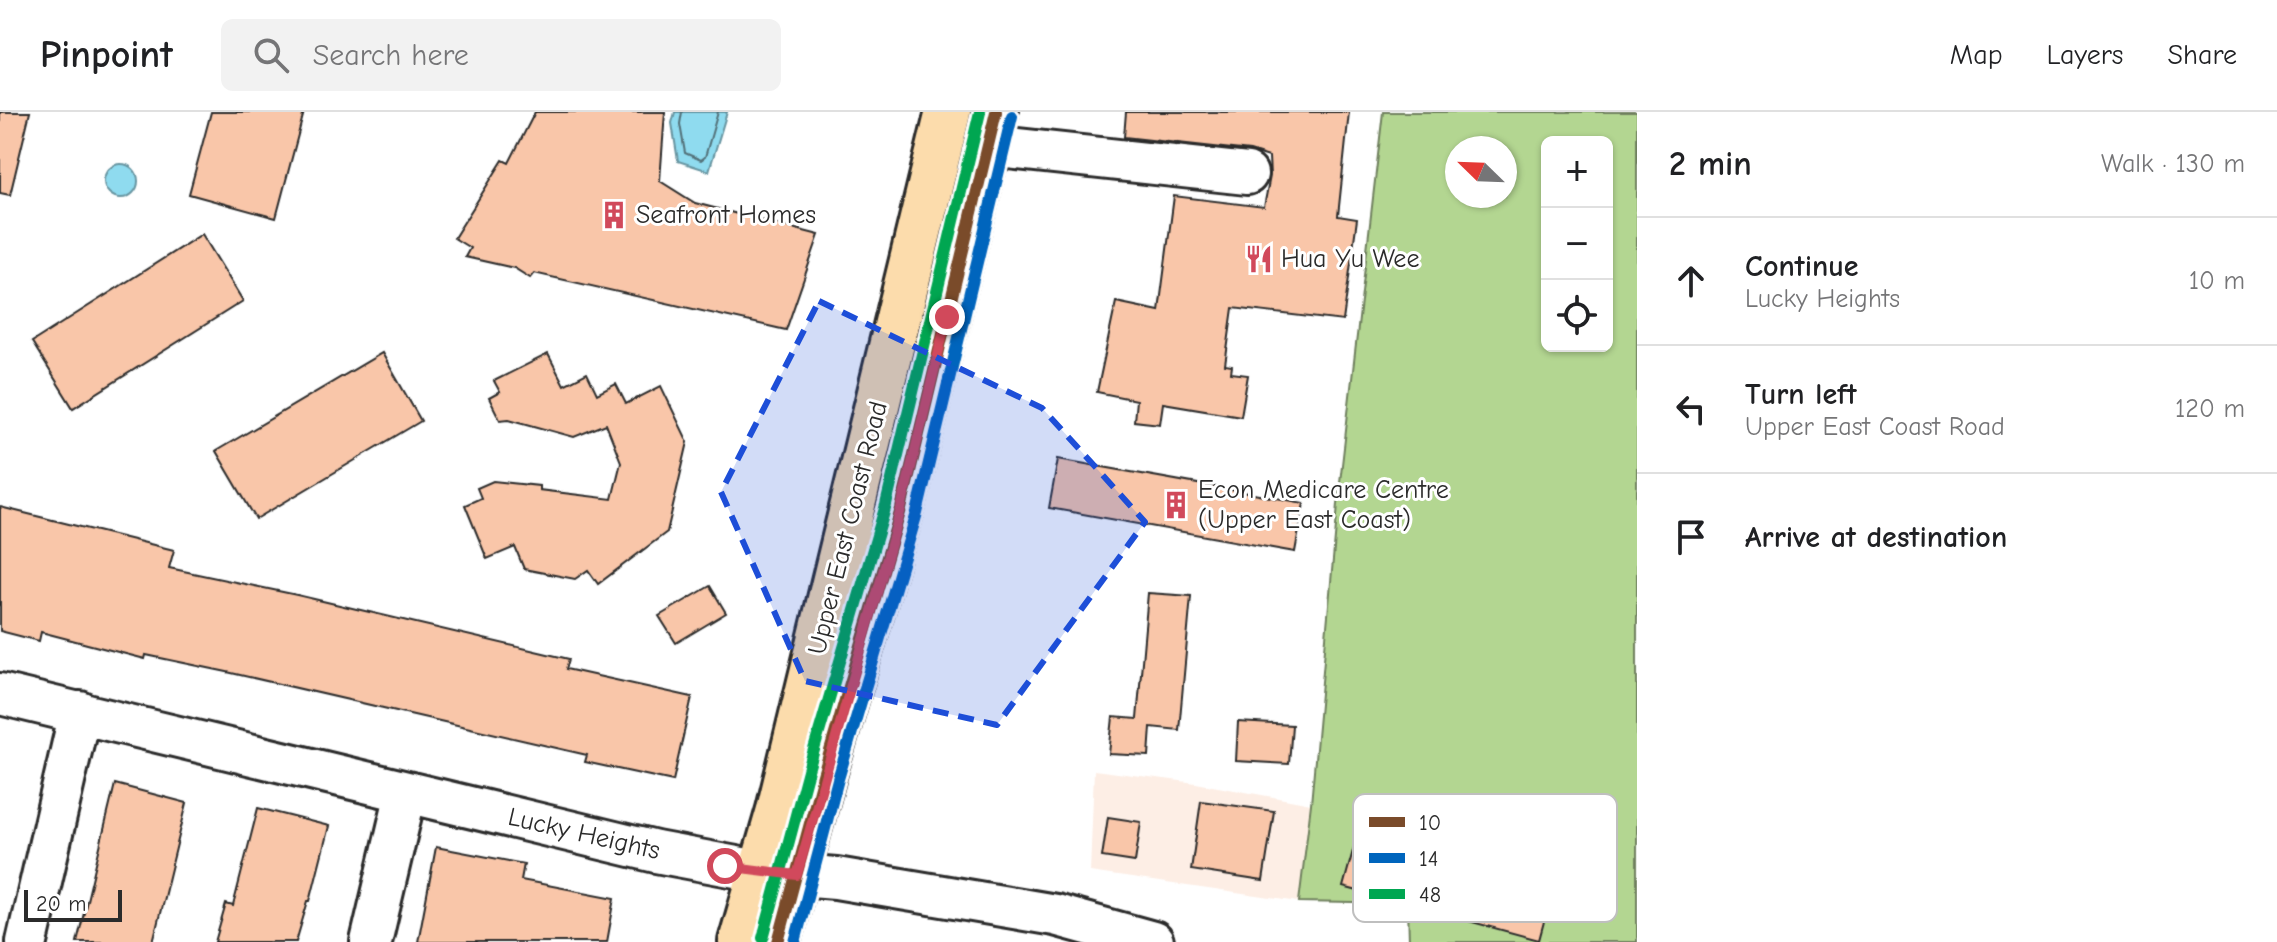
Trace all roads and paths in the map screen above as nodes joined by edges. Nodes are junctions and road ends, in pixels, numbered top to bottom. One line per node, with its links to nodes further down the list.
1 (948, 112): 7 (main road, Upper East Coast Road)
2 (993, 129): 3 (street); 7 (main road, Upper East Coast Road)
3 (1247, 174)
4 (0, 694): 5 (street, Lucky Heights)
5 (80, 712): 6 (street, Lucky Heights); 8 (street)
6 (406, 793): 7 (street, Lucky Heights); 9 (street)
7 (780, 874): 10 (main road, Upper East Coast Road); 11 (main road, Upper East Coast Road); 12 (street, Lucky Heights)
8 (27, 942)
9 (371, 942)
10 (741, 942)
11 (778, 942)
12 (1153, 942)

